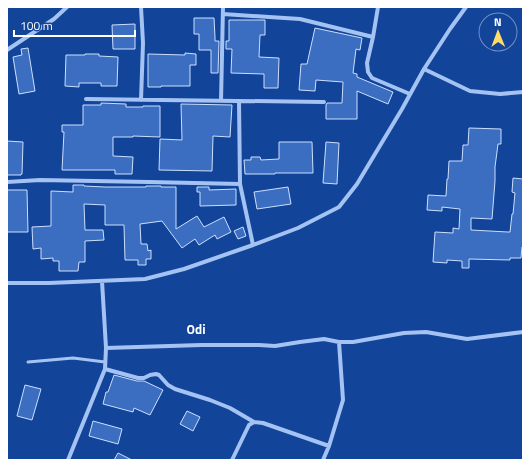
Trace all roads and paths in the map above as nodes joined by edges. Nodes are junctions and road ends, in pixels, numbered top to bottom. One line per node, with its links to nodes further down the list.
1 (67, 7): 8 (street)
2 (141, 7): 13 (street)
3 (224, 7): 6 (street)
4 (378, 7): 7 (street)
5 (466, 7): 9 (street)
6 (223, 14): 7 (street); 14 (street)
7 (374, 36): 11 (street)
8 (7, 50)
9 (424, 69): 10 (street); 11 (street)
10 (523, 92)
11 (410, 94): 19 (street)
12 (86, 99): 13 (street)
13 (141, 100): 14 (street)
14 (222, 101): 15 (street)
15 (239, 101): 16 (street); 18 (street)
16 (324, 102)
17 (7, 182): 18 (street)
18 (240, 184): 19 (street)
19 (253, 245): 20 (street)
20 (102, 280): 21 (street); 24 (street)
21 (7, 283)
22 (523, 332): 23 (street)
23 (339, 342): 24 (street); 29 (street)
24 (106, 348): 26 (street)
25 (28, 362): 26 (lane)
26 (105, 362): 27 (street)
27 (105, 369): 28 (street); 30 (street)
28 (254, 422): 29 (street); 31 (street)
29 (329, 446): 32 (street)
30 (68, 460)
31 (232, 460)
32 (323, 460)

